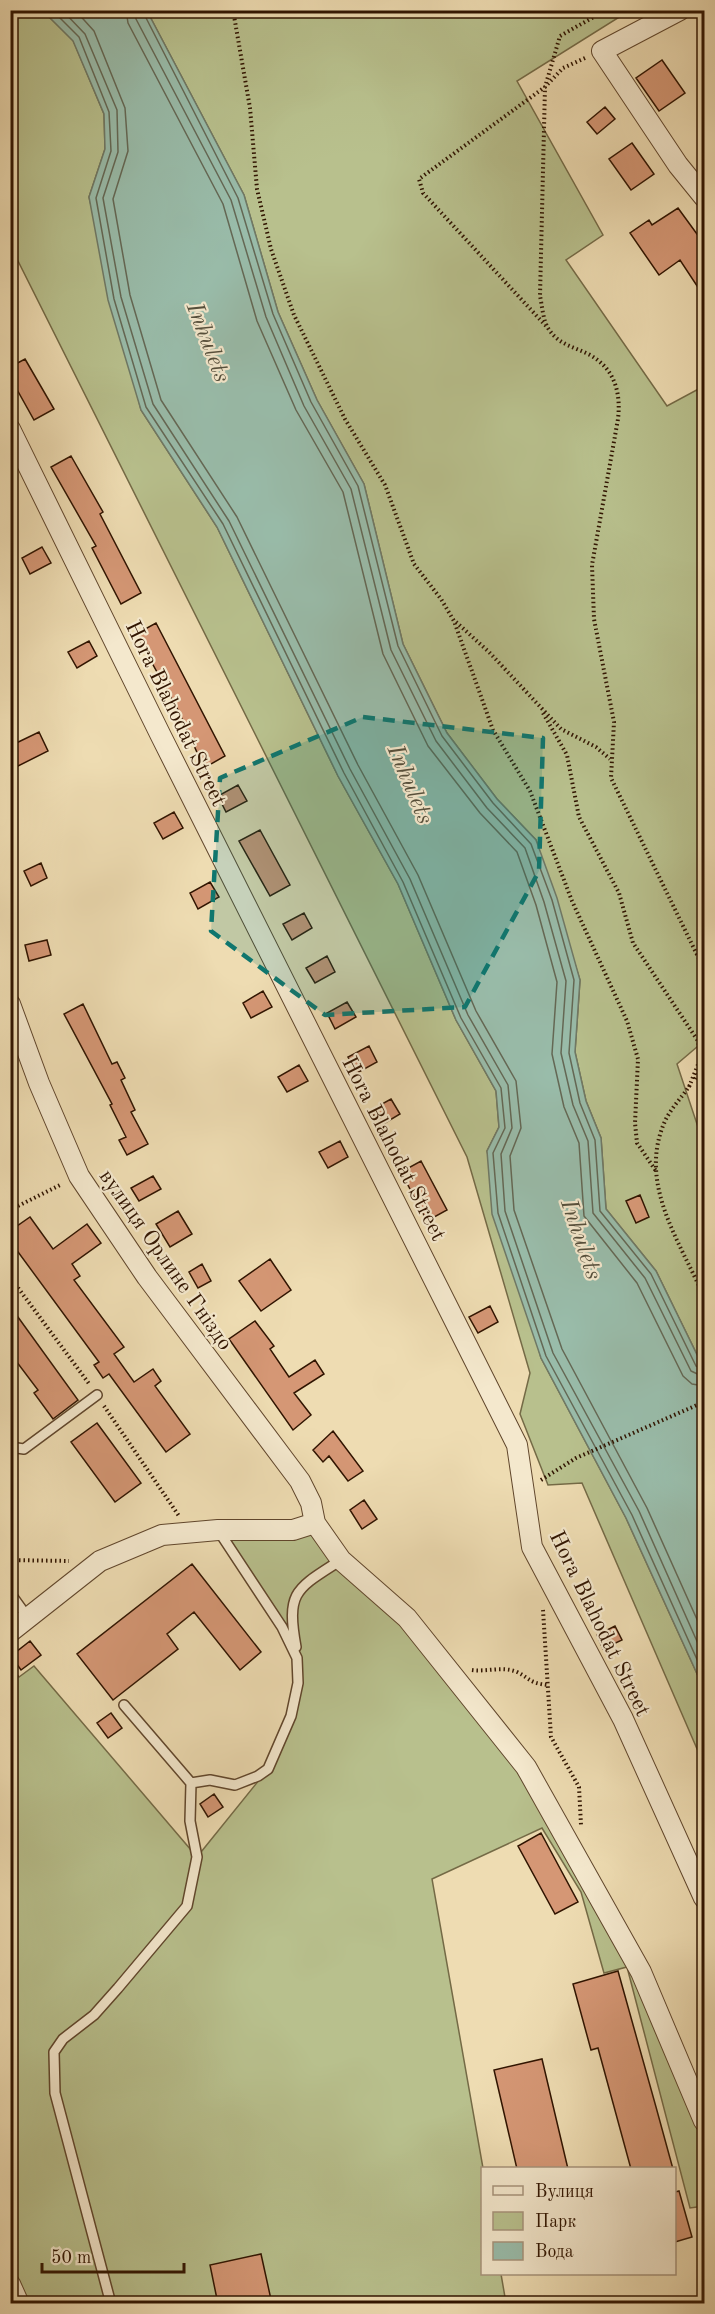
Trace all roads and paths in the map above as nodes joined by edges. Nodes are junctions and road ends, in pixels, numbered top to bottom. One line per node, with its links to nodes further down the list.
1 (233, 10): 9 (path)
2 (606, 10): 5 (path)
3 (680, 10): 4 (street)
4 (602, 51): 5 (path); 6 (street)
5 (545, 87): 7 (path); 7 (path)
6 (705, 197)
7 (547, 327): 11 (path)
8 (10, 429): 25 (street, Hora Blahodat Street)
9 (454, 621): 10 (path); 18 (path)
10 (543, 713): 11 (path); 17 (path)
11 (611, 760): 13 (path)
12 (705, 940): 13 (path)
13 (696, 955): 14 (path)
14 (705, 969)
15 (10, 1004): 19 (street, вулиця Орлине Гніздо)
16 (705, 1065): 17 (path)
17 (689, 1087): 18 (path)
18 (656, 1171): 21 (path)
19 (79, 1176): 20 (path); 26 (street, вулиця Орлине Гніздо)
20 (10, 1210)
21 (705, 1297)
22 (97, 1395): 24 (lane)
23 (705, 1402): 25 (path)
24 (10, 1447)
25 (526, 1502): 41 (street, Hora Blahodat Street)
26 (315, 1524): 27 (street); 29 (street)
27 (218, 1530): 30 (street); 35 (lane)
28 (10, 1560): 30 (path)
29 (341, 1560): 35 (lane); 36 (street)
30 (100, 1561): 33 (street)
31 (10, 1593): 33 (lane)
32 (541, 1599): 37 (path)
33 (28, 1618): 34 (street)
34 (10, 1632)
35 (297, 1658): 39 (lane)
36 (443, 1660): 37 (path); 42 (street)
37 (548, 1685): 40 (path)
38 (124, 1705): 39 (lane)
39 (191, 1783): 45 (lane)
40 (581, 1831)
41 (705, 1898)
42 (705, 2121)
43 (10, 2284): 44 (street)
44 (19, 2304)
45 (111, 2304)

